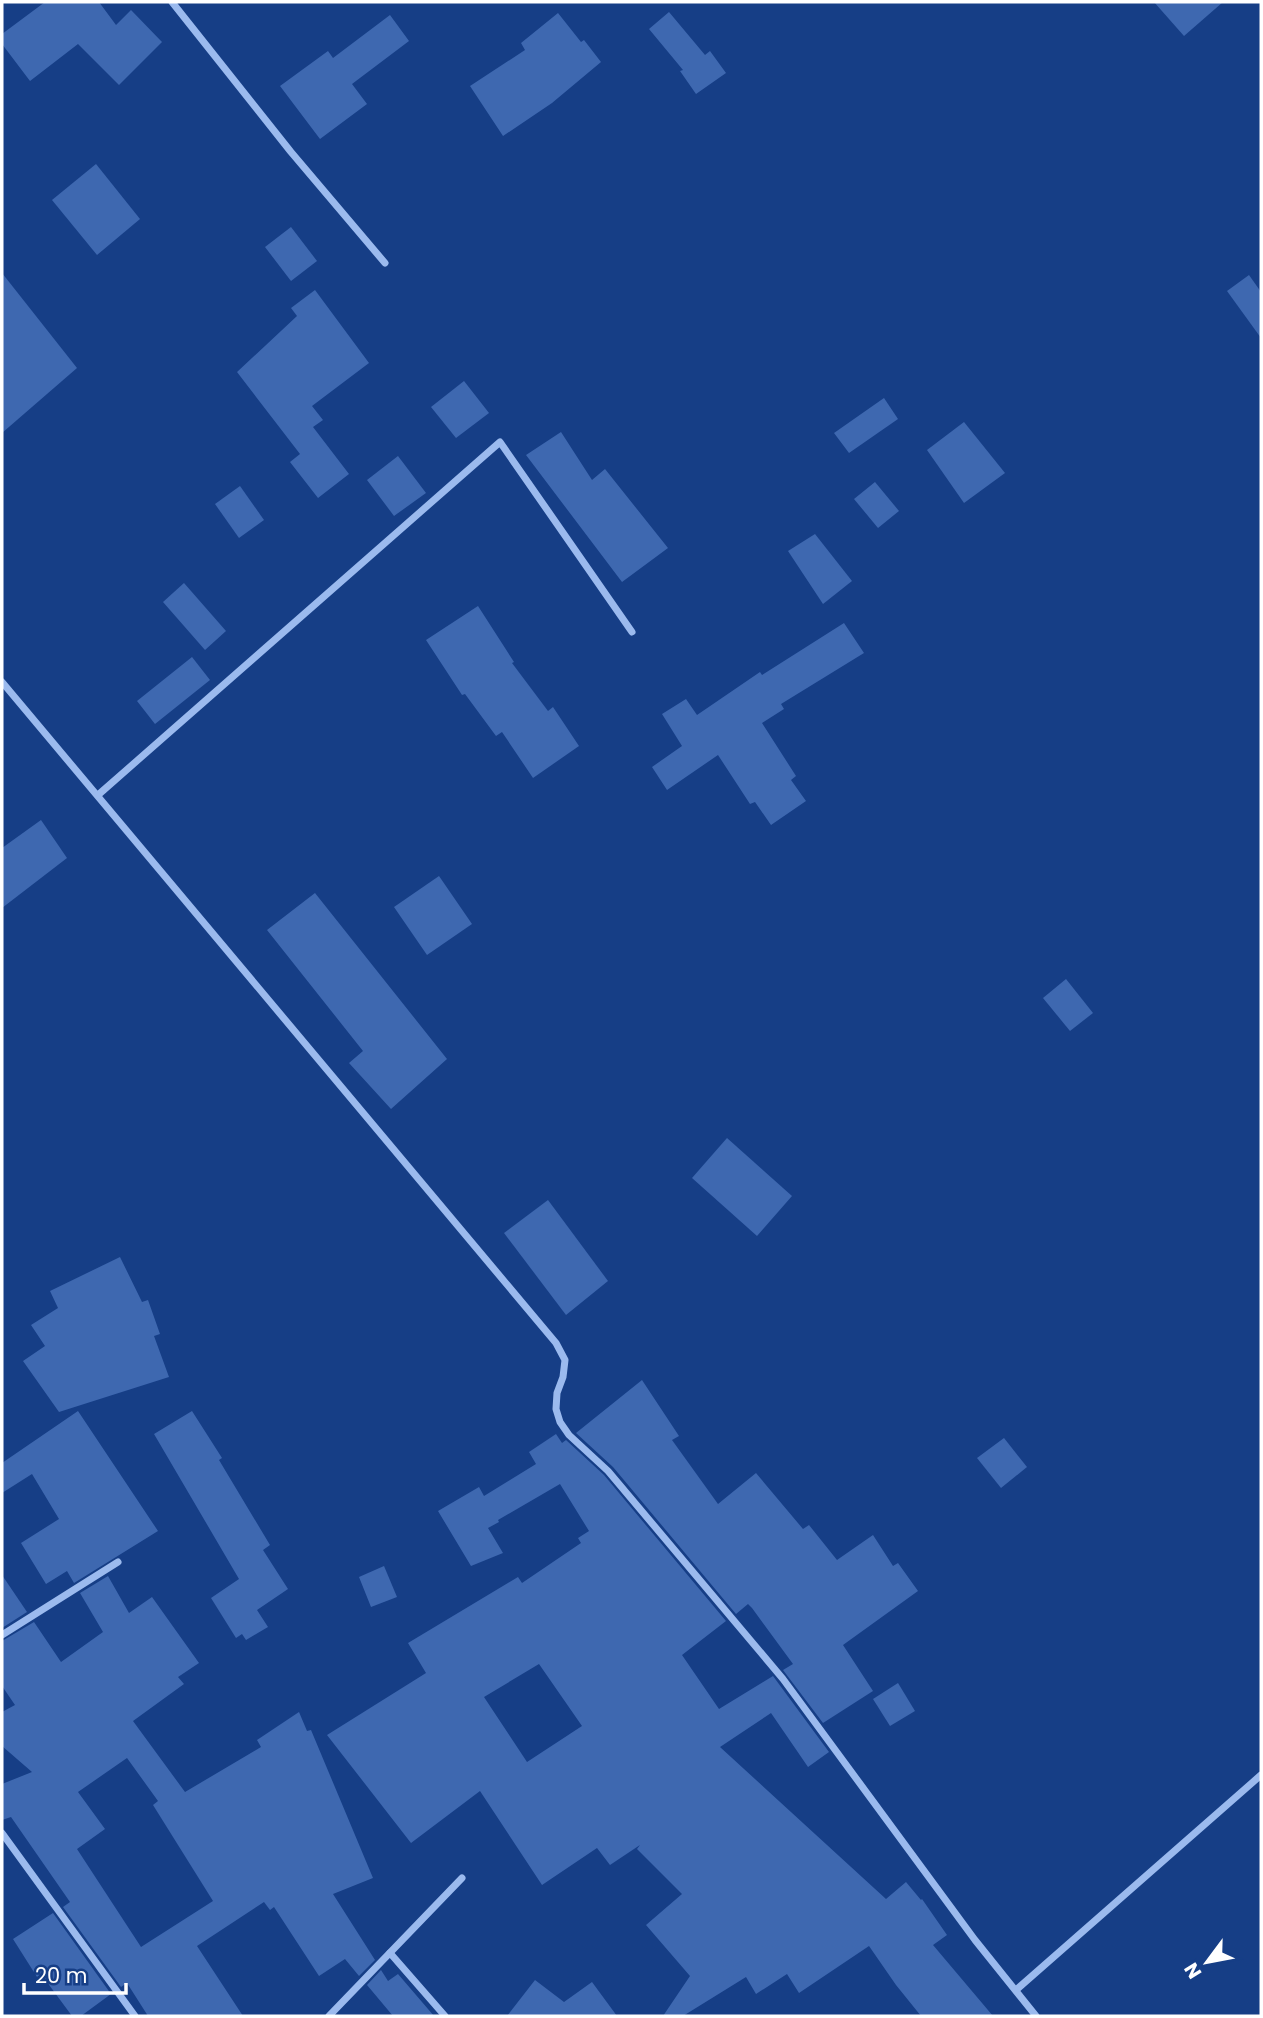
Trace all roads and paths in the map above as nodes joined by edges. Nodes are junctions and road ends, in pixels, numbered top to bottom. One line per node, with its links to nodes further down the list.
1 (172, 2): 2 (street)
2 (385, 263)
3 (632, 632): 5 (street)
4 (2, 682): 5 (street)
5 (98, 795): 12 (street)
6 (118, 1562): 7 (street)
7 (2, 1635)
8 (1261, 1775): 12 (street)
9 (2, 1833): 13 (street)
10 (462, 1878): 11 (street)
11 (390, 1953): 14 (street); 15 (street)
12 (1016, 1990): 16 (street)
13 (135, 2016)
14 (329, 2016)
15 (445, 2016)
16 (1036, 2016)

